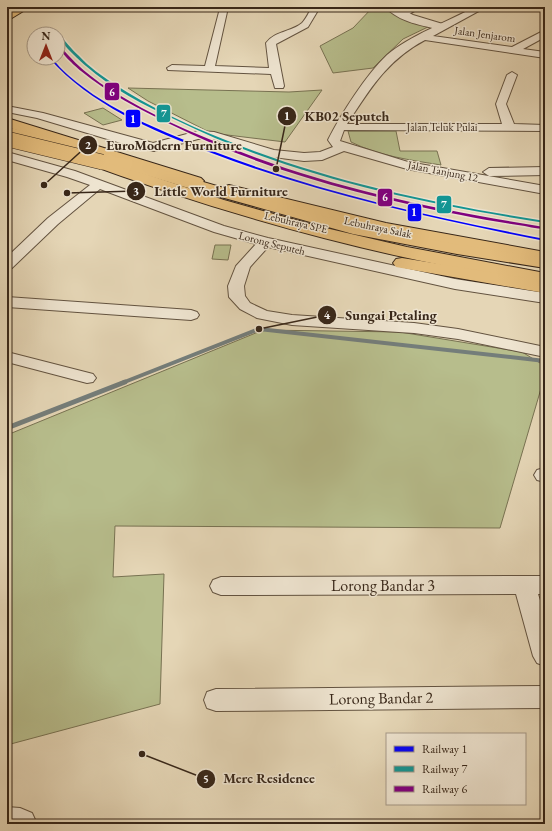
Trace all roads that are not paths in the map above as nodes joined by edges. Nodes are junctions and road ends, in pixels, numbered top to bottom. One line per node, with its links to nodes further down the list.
1 (17, 7): 8 (main road)
2 (25, 7): 10 (main road)
3 (226, 7): 17 (street)
4 (316, 7): 18 (street)
5 (391, 7): 9 (street)
6 (418, 7): 9 (street)
7 (482, 7): 11 (street)
8 (7, 12)
9 (402, 14): 11 (street)
10 (7, 18)
11 (442, 27): 13 (street)
12 (545, 33): 14 (street)
13 (422, 37): 14 (street, Jalan Jenjarom); 23 (street)
14 (514, 50): 15 (street, Jalan Jenjarom)
15 (545, 55)
16 (172, 68): 17 (street)
17 (209, 70): 18 (street)
18 (274, 71): 20 (street)
19 (512, 75): 24 (street)
20 (279, 86)
21 (7, 110): 28 (street); 32 (main road)
22 (7, 122): 32 (main road, Lebuhraya Salak)
23 (340, 127): 24 (street, Jalan Teluk Pulai); 28 (street)
24 (509, 128): 25 (street, Jalan Teluk Pulai)
25 (545, 128)
26 (7, 131): 31 (main road); 41 (main road, Lebuhraya SPE)
27 (7, 140): 30 (main road); 41 (main road, Lebuhraya SPE, bridge)
28 (343, 147): 34 (street, Jalan Tanjung 12)
29 (7, 156): 35 (street, Lorong Seputeh)
30 (74, 160): 31 (main road); 39 (main road)
31 (116, 170): 41 (main road, Lebuhraya Salak)
32 (163, 170): 38 (main road, Lebuhraya Salak)
33 (545, 171): 34 (street)
34 (446, 172): 36 (street, Jalan Tanjung 12)
35 (98, 185): 37 (street, Lorong Seputeh); 40 (street)
36 (545, 190)
37 (265, 242): 42 (street, Lorong Seputeh); 45 (street)
38 (545, 258)
39 (402, 263): 41 (main road); 41 (main road)
40 (8, 264)
41 (544, 275)
42 (545, 298)
43 (7, 302): 44 (street)
44 (191, 315)
45 (544, 352)
46 (7, 357): 47 (street)
47 (87, 378)
48 (535, 585): 49 (street, Lorong Bandar 3); 50 (street)
49 (221, 586)
50 (545, 656)
51 (545, 696): 52 (street, Lorong Bandar 2)
52 (216, 700)
53 (7, 823): 54 (street)
54 (20, 824)

